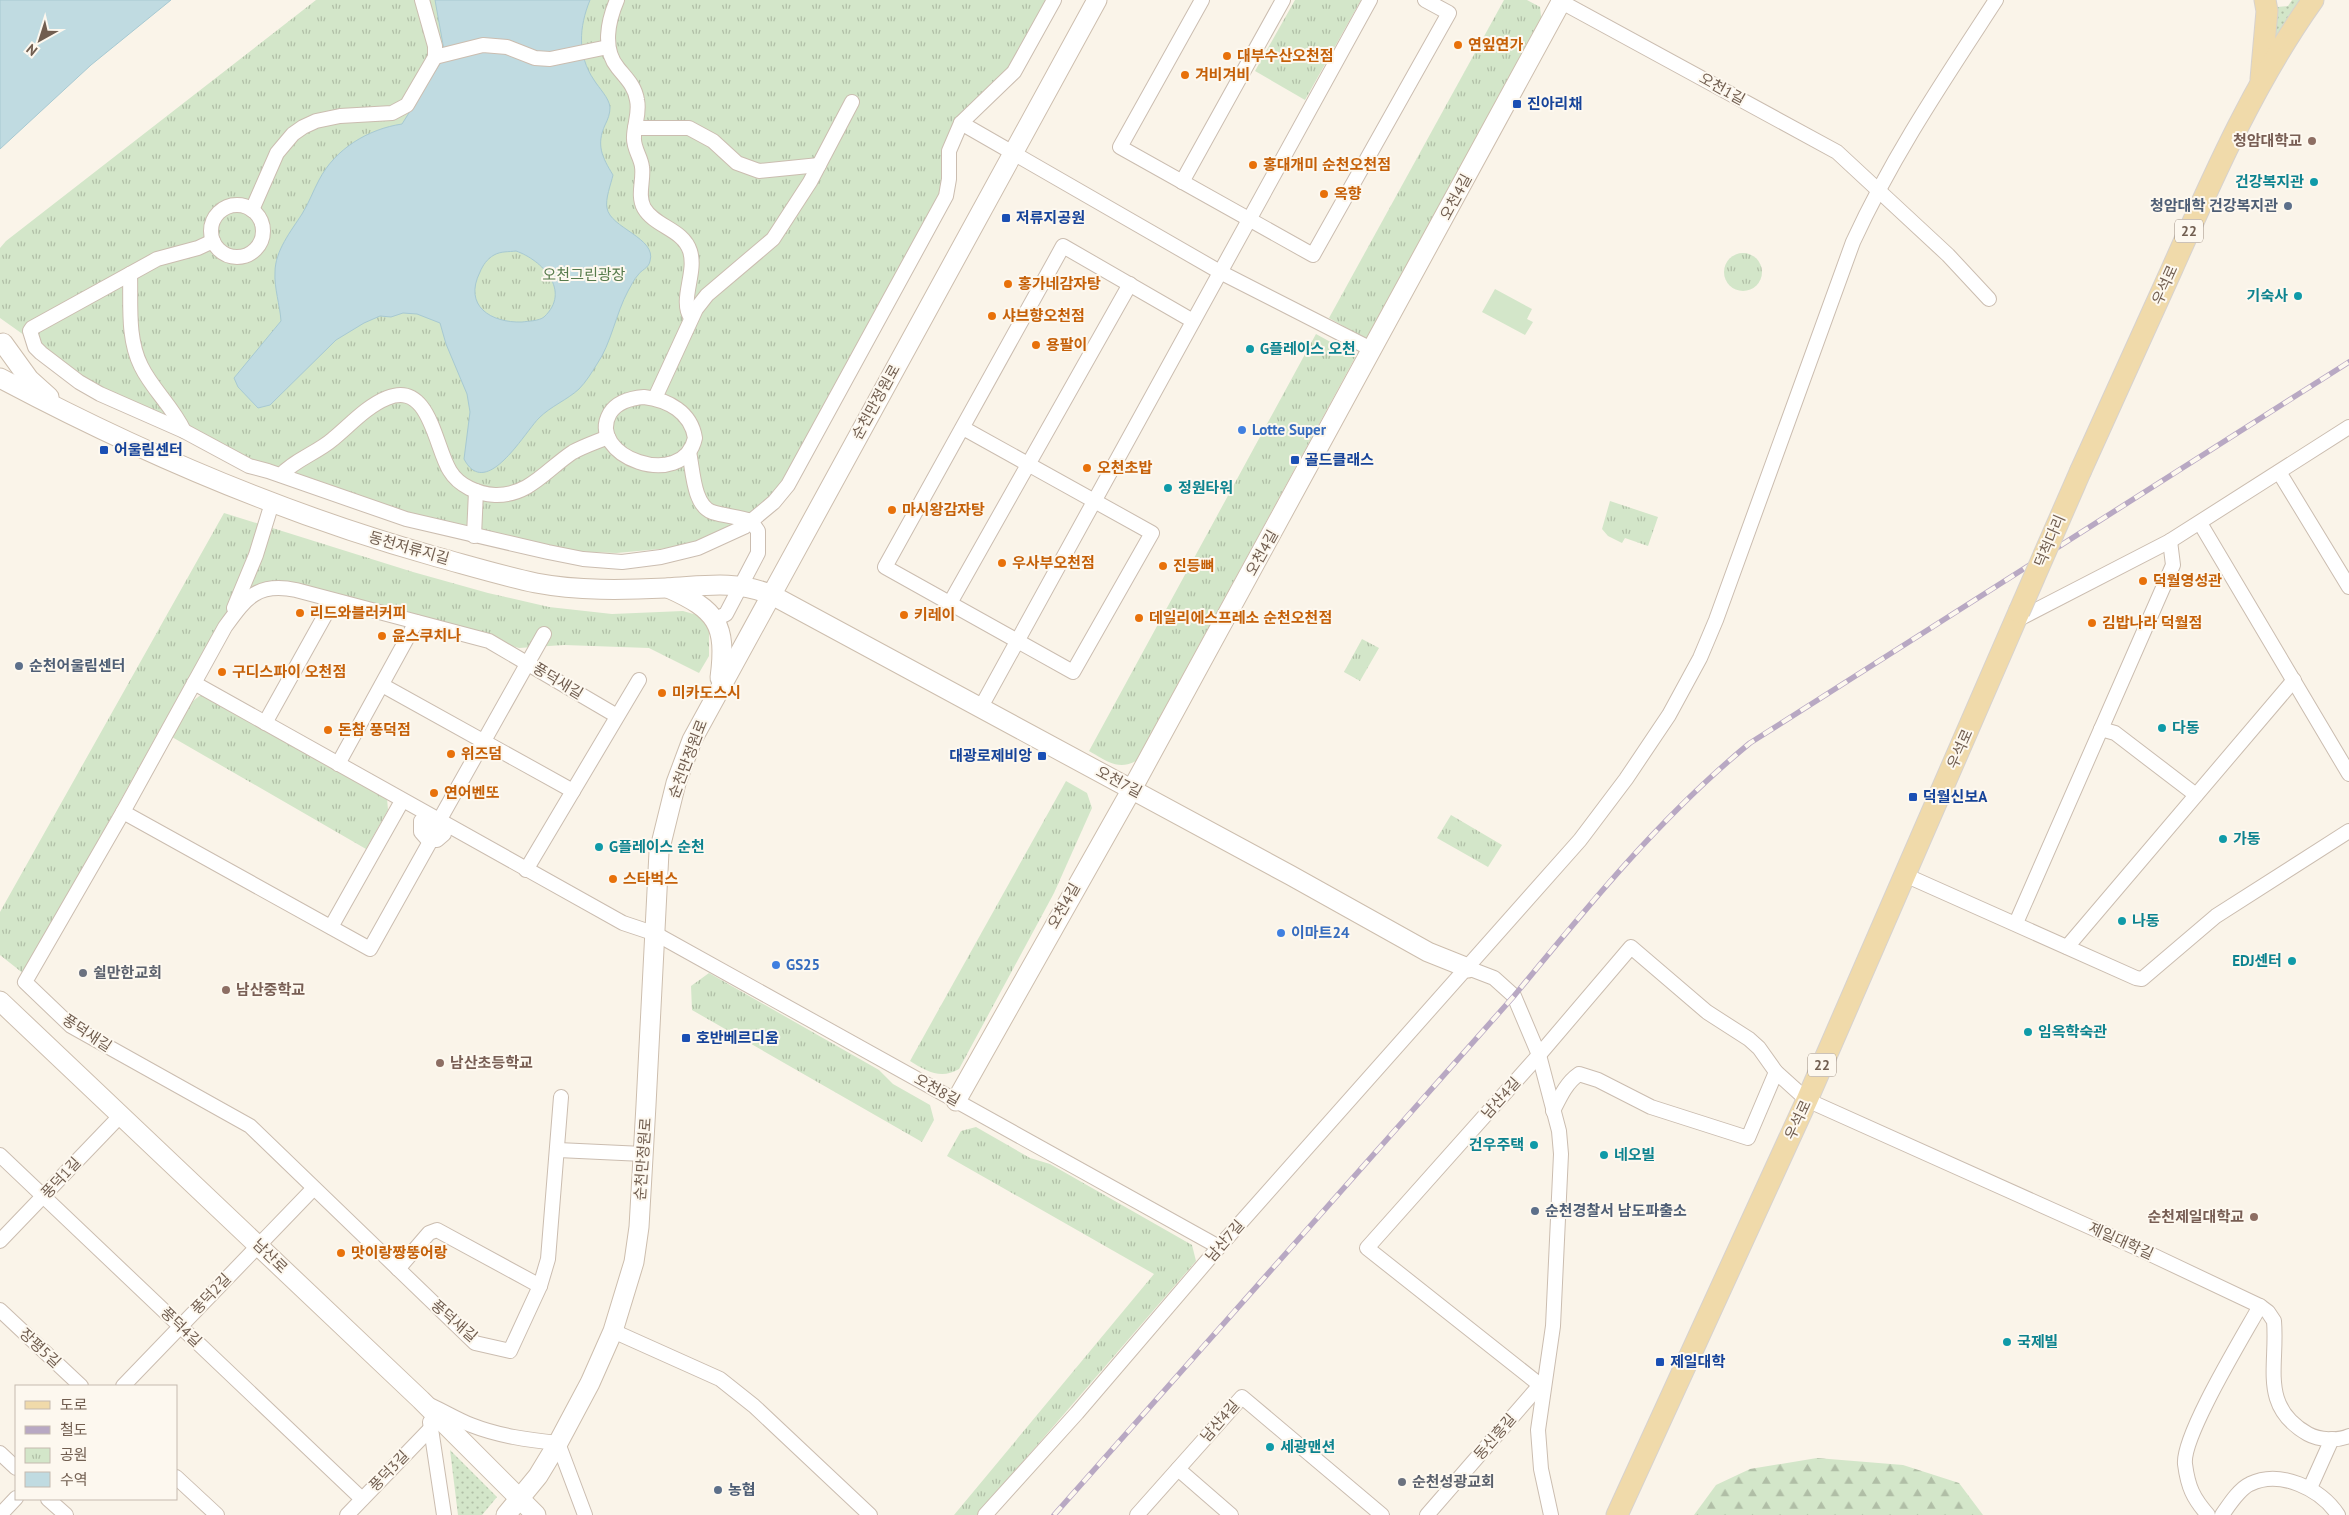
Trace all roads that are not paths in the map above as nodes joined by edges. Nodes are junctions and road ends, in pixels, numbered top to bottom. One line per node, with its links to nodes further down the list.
1 (422, 0): 14 (street)
2 (617, 0): 13 (street)
3 (1054, 0): 17 (street)
4 (1097, 0): 19 (street, 순천만정원로)
5 (1202, 0): 21 (street)
6 (1283, 0): 21 (street)
7 (1370, 0): 24 (street)
8 (1425, 0): 24 (street)
9 (1996, 0): 22 (street, 남산7길)
10 (2265, 0): 15 (main road)
11 (2313, 0): 15 (main road, 우석로 / 22)
12 (1560, 1): 22 (street, 오천1길); 33 (street, 오천4길)
13 (608, 47): 14 (street); 18 (street)
14 (435, 57): 23 (street)
15 (2260, 86): 43 (main road, 우석로 / 22)
16 (852, 102): 20 (street)
17 (961, 123): 19 (street); 49 (street)
18 (635, 128): 20 (street); 30 (street)
19 (1013, 152): 26 (street); 58 (street, 순천만정원로)
20 (819, 165): 30 (street)
21 (1182, 182): 24 (street)
22 (1878, 189): 29 (street, 오천1길); 93 (street, 남산7길)
23 (252, 210): 25 (street); 25 (street)
24 (1250, 220): 26 (street)
25 (213, 241): 27 (street)
26 (1220, 272): 31 (street); 33 (street)
27 (130, 274): 39 (street); 39 (street)
28 (1130, 284): 31 (street); 38 (street); 42 (street)
29 (1989, 299)
30 (690, 318): 35 (street)
31 (1193, 321): 47 (street)
32 (1, 343): 36 (street)
33 (1373, 350): 80 (street, 오천4길)
34 (0, 378): 36 (street)
35 (655, 398): 40 (street); 41 (street)
36 (67, 413): 48 (street, 동천저류지길)
37 (2349, 427): 44 (street)
38 (963, 428): 42 (street); 60 (street)
39 (184, 431): 45 (street)
40 (608, 437): 41 (street); 46 (street)
41 (689, 452): 49 (street)
42 (1028, 464): 47 (street); 60 (street)
43 (2081, 470): 61 (main road, 덕척다리 / 22, bridge)
44 (2278, 472): 50 (street); 55 (street)
45 (280, 475): 46 (street); 51 (street)
46 (476, 491): 51 (street)
47 (1094, 501): 66 (street); 66 (street)
48 (272, 503): 53 (street); 57 (street, 동천저류지길)
49 (751, 521): 51 (street); 54 (street)
50 (2200, 523): 52 (street); 69 (street)
51 (474, 536)
52 (2170, 541): 61 (street); 76 (street)
53 (255, 560): 56 (street); 64 (street)
54 (742, 585): 57 (street, 동천저류지길); 58 (street, 동천저류지길); 62 (street)
55 (2349, 587)
56 (271, 588): 59 (street, 풍덕새길); 64 (street, 풍덕새길)
57 (666, 588): 62 (street)
58 (770, 594): 72 (street, 순천만정원로); 73 (street, 오천7길)
59 (333, 601): 63 (street, 풍덕새길); 75 (street)
60 (950, 603): 66 (street)
61 (2017, 616): 88 (main road, 우석로 / 22)
62 (714, 620): 72 (street)
63 (416, 622): 67 (street, 풍덕새길); 71 (street)
64 (225, 627): 70 (street, 풍덕새길)
65 (544, 634): 67 (street)
66 (1017, 641): 73 (street)
67 (527, 663): 74 (street, 풍덕새길); 77 (street)
68 (639, 680): 74 (street)
69 (2294, 680): 79 (street); 82 (street)
70 (194, 683): 75 (street); 84 (street, 풍덕새길)
71 (382, 684): 77 (street); 78 (street)
72 (718, 690): 91 (street, 순천만정원로)
73 (981, 707): 80 (street, 오천7길)
74 (617, 716): 81 (street)
75 (265, 723): 78 (street)
76 (2101, 728): 82 (street); 89 (street)
77 (483, 741): 81 (street); 85 (street)
78 (338, 764): 83 (street)
79 (2349, 774)
80 (1132, 789): 93 (street, 오천7길); 99 (street, 오천4길)
81 (573, 791): 87 (street)
82 (2196, 795): 92 (street)
83 (402, 801): 85 (street); 90 (street)
84 (124, 812): 90 (street); 105 (street, 풍덕새길)
85 (435, 830): 87 (street); 90 (street)
86 (2349, 831): 92 (street)
87 (526, 870): 91 (street)
88 (1905, 875): 89 (street); 98 (main road, 우석로 / 22)
89 (2016, 924): 92 (street)
90 (331, 927)
91 (656, 934): 99 (street, 오천8길); 104 (street, 순천만정원로)
92 (2067, 947)
93 (1468, 968): 95 (street); 109 (street, 남산7길)
94 (0, 1001): 101 (street, 남산로)
95 (1539, 1055): 96 (street, 남산4길); 100 (street); 118 (street, 남산4길)
96 (1776, 1072): 98 (street, 제일대학길); 100 (street)
97 (561, 1097): 102 (street, 풍덕새길)
98 (1807, 1100): 112 (street, 제일대학길); 148 (main road, 우석로 / 22)
99 (956, 1101): 109 (street, 오천8길)
100 (1554, 1111): 118 (street)
101 (121, 1115): 106 (street, 풍덕1길); 108 (street, 남산로)
102 (558, 1150): 104 (street); 111 (street, 풍덕새길)
103 (0, 1154): 106 (street, 풍덕4길)
104 (643, 1154): 115 (street, 순천만정원로)
105 (313, 1189): 108 (street, 풍덕2길); 110 (street, 풍덕새길)
106 (44, 1196): 107 (street, 풍덕1길); 114 (street, 풍덕4길)
107 (0, 1242)
108 (258, 1245): 114 (street, 풍덕2길); 119 (street, 남산로)
109 (1219, 1247): 142 (street, 남산7길)
110 (398, 1269): 111 (street); 111 (street, 풍덕새길)
111 (540, 1286)
112 (2260, 1306): 122 (street, 제일대학길); 149 (street)
113 (0, 1310): 116 (street, 장평5길)
114 (181, 1326): 117 (street, 풍덕2길); 130 (street, 풍덕4길)
115 (613, 1331): 123 (street, 순천만정원로); 141 (street)
116 (80, 1385)
117 (124, 1385)
118 (1541, 1386): 146 (street, 동신흥길); 147 (street)
119 (420, 1400): 120 (street); 123 (street); 132 (street, 남산로)
120 (432, 1427): 130 (street, 풍덕3길); 137 (street)
121 (2349, 1436): 122 (street, 제일대학길)
122 (2332, 1439): 128 (street)
123 (558, 1443): 132 (street, 순천만정원로); 140 (street)
124 (0, 1453): 125 (street)
125 (15, 1467)
126 (1178, 1469): 143 (street, 남산4길); 144 (street); 145 (street, 남산4길)
127 (178, 1479): 135 (street)
128 (2310, 1488): 150 (street); 151 (street)
129 (15, 1499): 133 (street)
130 (362, 1499): 136 (street, 풍덕3길)
131 (49, 1500): 134 (street)
132 (520, 1500): 138 (street, 순천만정원로); 139 (street, 남산로)
133 (0, 1515)
134 (66, 1515)
135 (216, 1515)
136 (346, 1515)
137 (444, 1515)
138 (506, 1515)
139 (536, 1515)
140 (585, 1515)
141 (870, 1515)
142 (985, 1515)
143 (1137, 1515)
144 (1232, 1515)
145 (1382, 1515)
146 (1427, 1515)
147 (1551, 1515)
148 (1617, 1515)
149 (2208, 1515)
150 (2222, 1515)
151 (2338, 1515)

